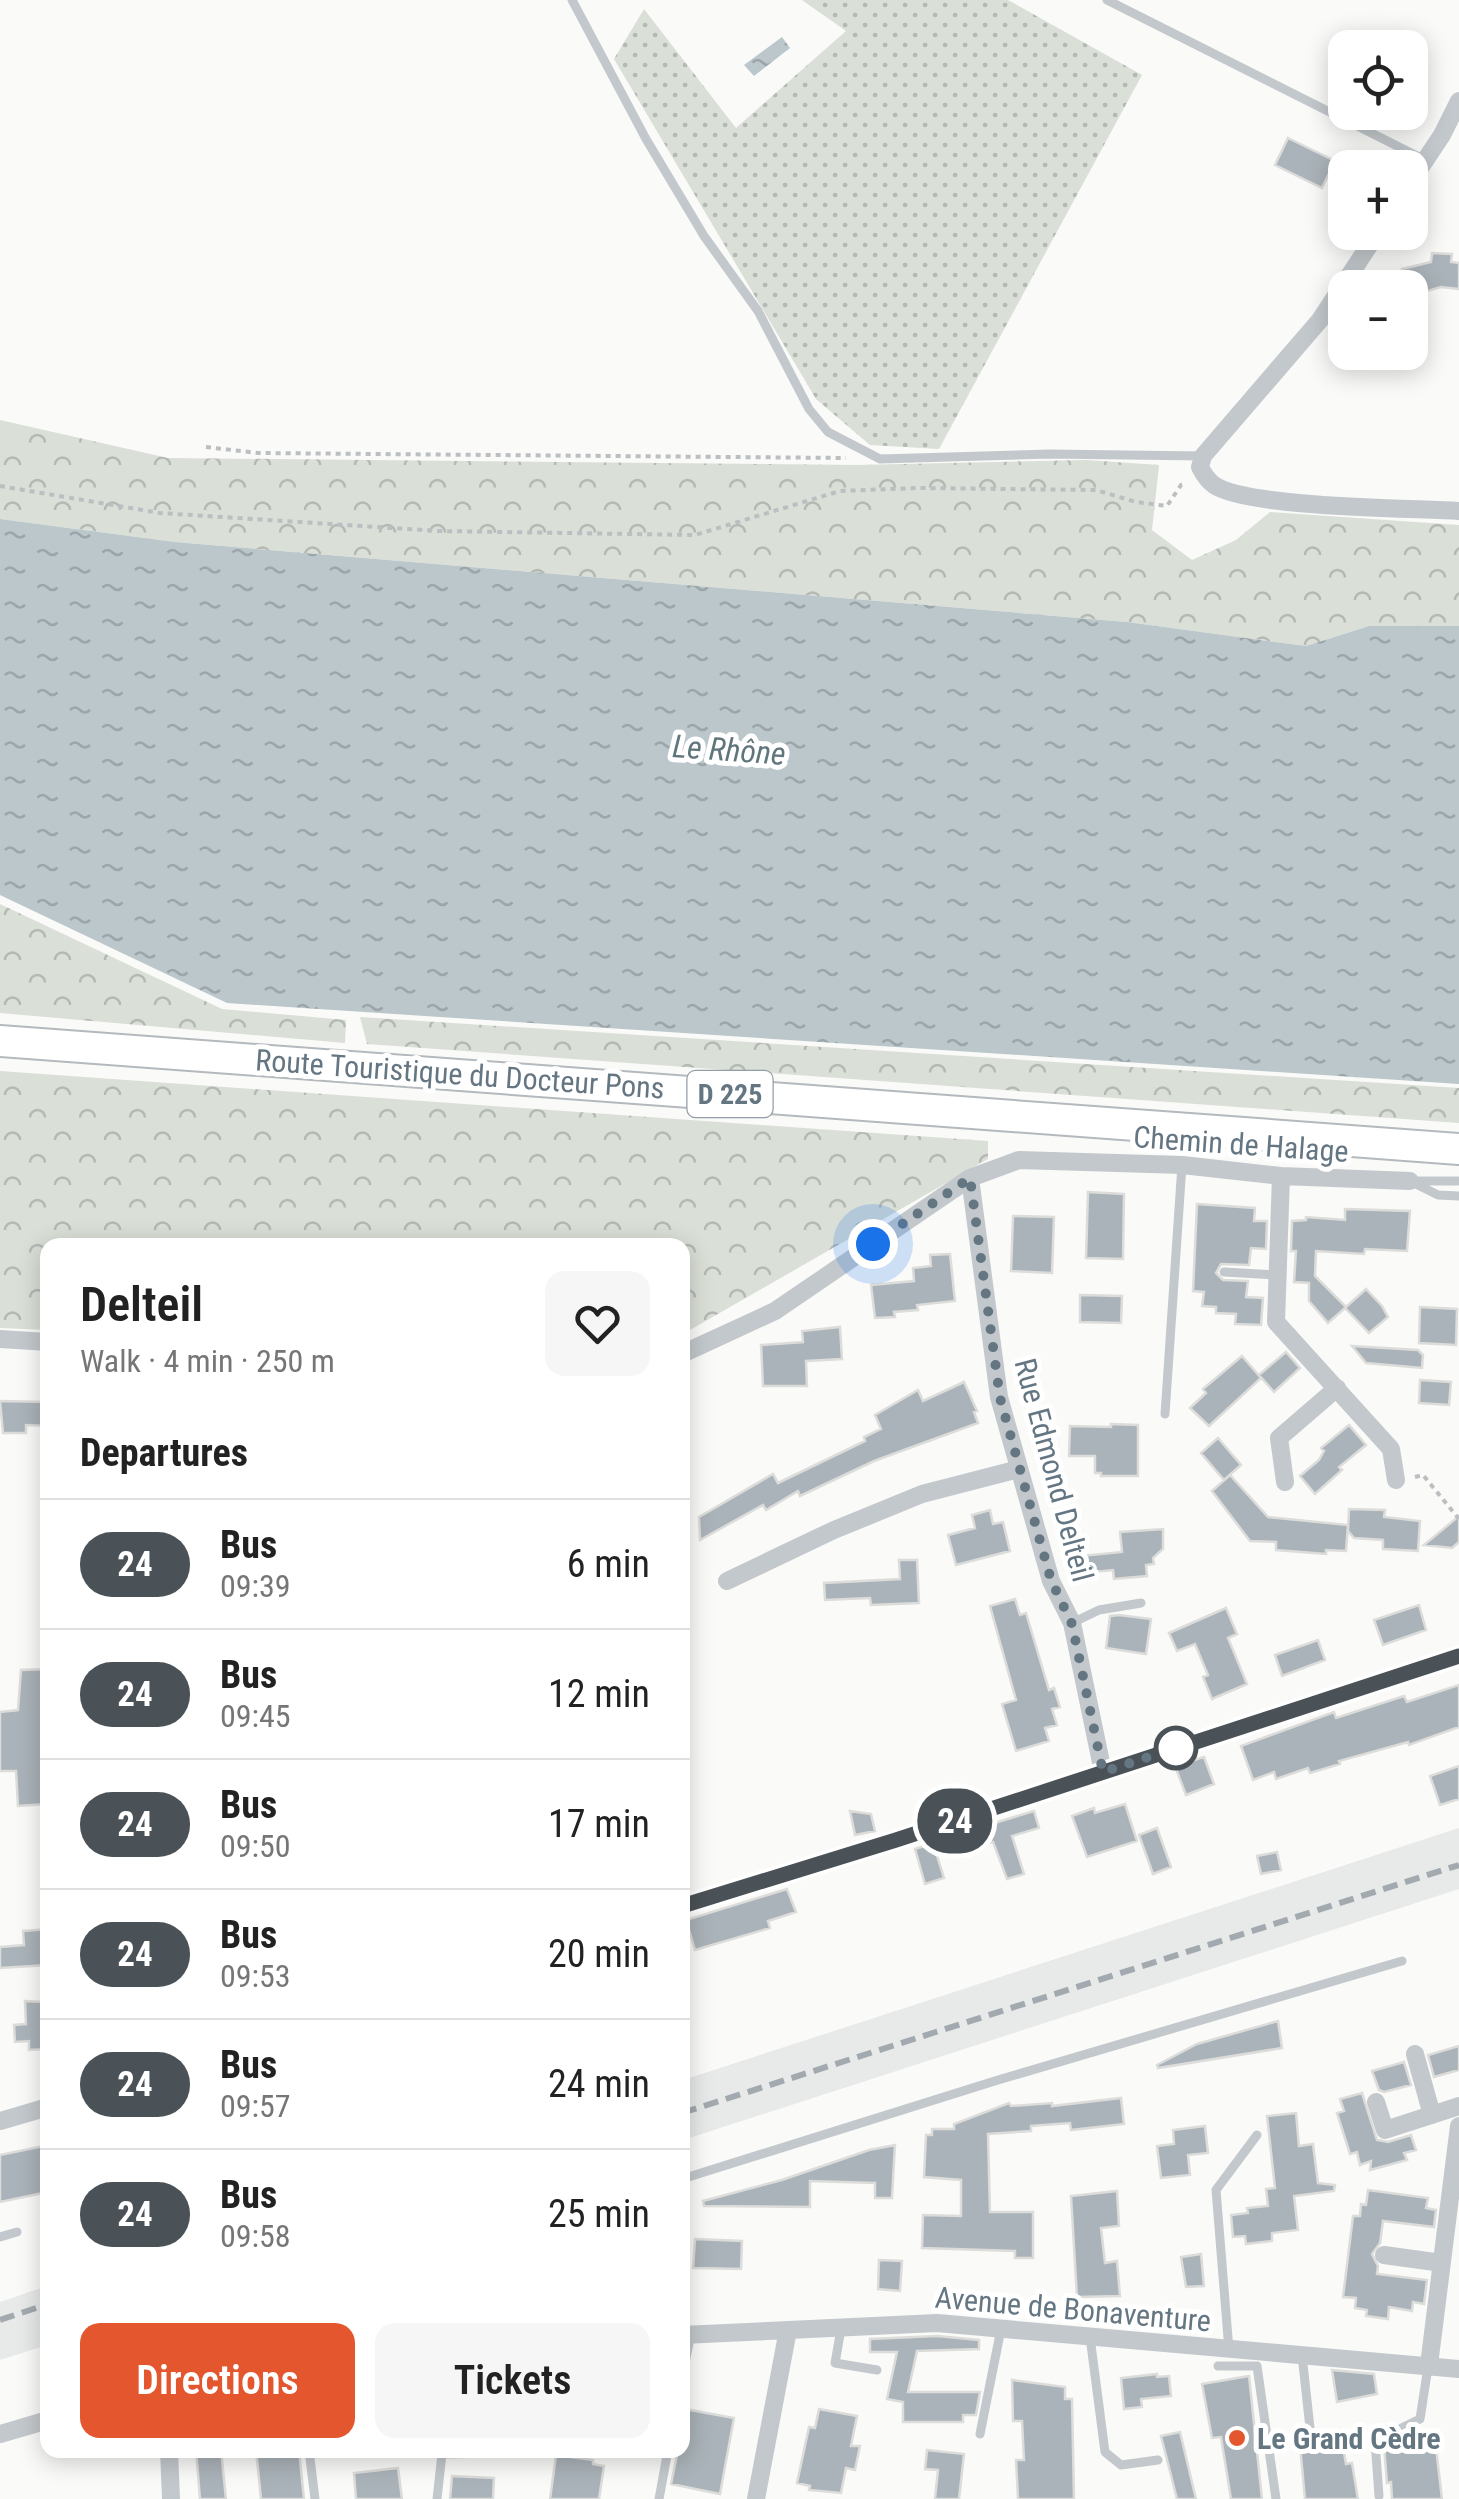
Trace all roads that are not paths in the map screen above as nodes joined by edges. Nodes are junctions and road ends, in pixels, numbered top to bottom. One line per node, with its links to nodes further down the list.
1 (572, 0): 8 (lane)
2 (1107, 0): 5 (lane)
3 (1459, 101): 4 (street)
4 (1454, 126): 6 (street)
5 (1405, 150)
6 (1428, 156)
7 (1366, 250): 8 (street)
8 (1203, 456): 9 (street)
9 (1459, 511)
10 (0, 1040): 11 (highway, Route Touristique du Docteur Pons / D 225)
11 (1459, 1148)
12 (1182, 1165): 13 (street, Chemin de Halage); 14 (street, Chemin de Halage); 24 (lane)
13 (1281, 1176): 15 (street, Chemin de Halage); 19 (street)
14 (970, 1178): 22 (street); 25 (street, Rue Edmond Delteil)
15 (1410, 1181): 16 (lane, Chemin de Halage); 17 (lane)
16 (1459, 1182)
17 (1459, 1196)
18 (1224, 1272): 19 (lane)
19 (1278, 1275): 23 (street)
20 (0, 1339): 21 (street)
21 (40, 1342)
22 (690, 1350)
23 (1336, 1388): 26 (street); 27 (street)
24 (1165, 1414)
25 (1020, 1469): 28 (street); 30 (street, Rue Edmond Delteil)
26 (1396, 1480)
27 (1285, 1482)
28 (727, 1581)
29 (1141, 1603): 30 (lane)
30 (1072, 1624): 32 (street, Rue Edmond Delteil)
31 (1459, 1656): 32 (street)
32 (1103, 1772): 33 (street)
33 (690, 1903)
34 (1402, 1961): 43 (lane)
35 (1415, 2054): 39 (street)
36 (1376, 2102): 39 (street)
37 (1459, 2106): 39 (street)
38 (40, 2110): 40 (street)
39 (1432, 2115)
40 (0, 2122)
41 (1459, 2126): 47 (street)
42 (1256, 2136): 53 (lane)
43 (690, 2177)
44 (17, 2232): 45 (lane)
45 (0, 2236)
46 (1384, 2255): 47 (street)
47 (1447, 2270): 55 (street)
48 (841, 2327): 49 (street, Avenue de Bonaventure); 50 (street, Avenue de Bonaventure); 58 (lane)
49 (1001, 2329): 52 (street, Avenue de Bonaventure); 62 (lane)
50 (788, 2330): 51 (street, Avenue de Bonaventure); 73 (street)
51 (690, 2335)
52 (1090, 2337): 53 (street, Avenue de Bonaventure); 67 (lane)
53 (1229, 2350): 54 (street, Avenue de Bonaventure)
54 (1302, 2355): 55 (street, Avenue de Bonaventure); 60 (lane)
55 (1428, 2365): 57 (street, Avenue de Bonaventure); 68 (lane)
56 (1218, 2366): 74 (lane)
57 (1459, 2369)
58 (877, 2370)
59 (40, 2422): 61 (street)
60 (1310, 2428)
61 (0, 2434)
62 (980, 2434)
63 (168, 2458): 69 (street)
64 (310, 2458): 70 (lane)
65 (442, 2458): 71 (lane)
66 (667, 2458): 72 (lane)
67 (1158, 2460)
68 (1380, 2496)
69 (171, 2499)
70 (315, 2499)
71 (437, 2499)
72 (659, 2499)
73 (756, 2499)
74 (1276, 2499)

